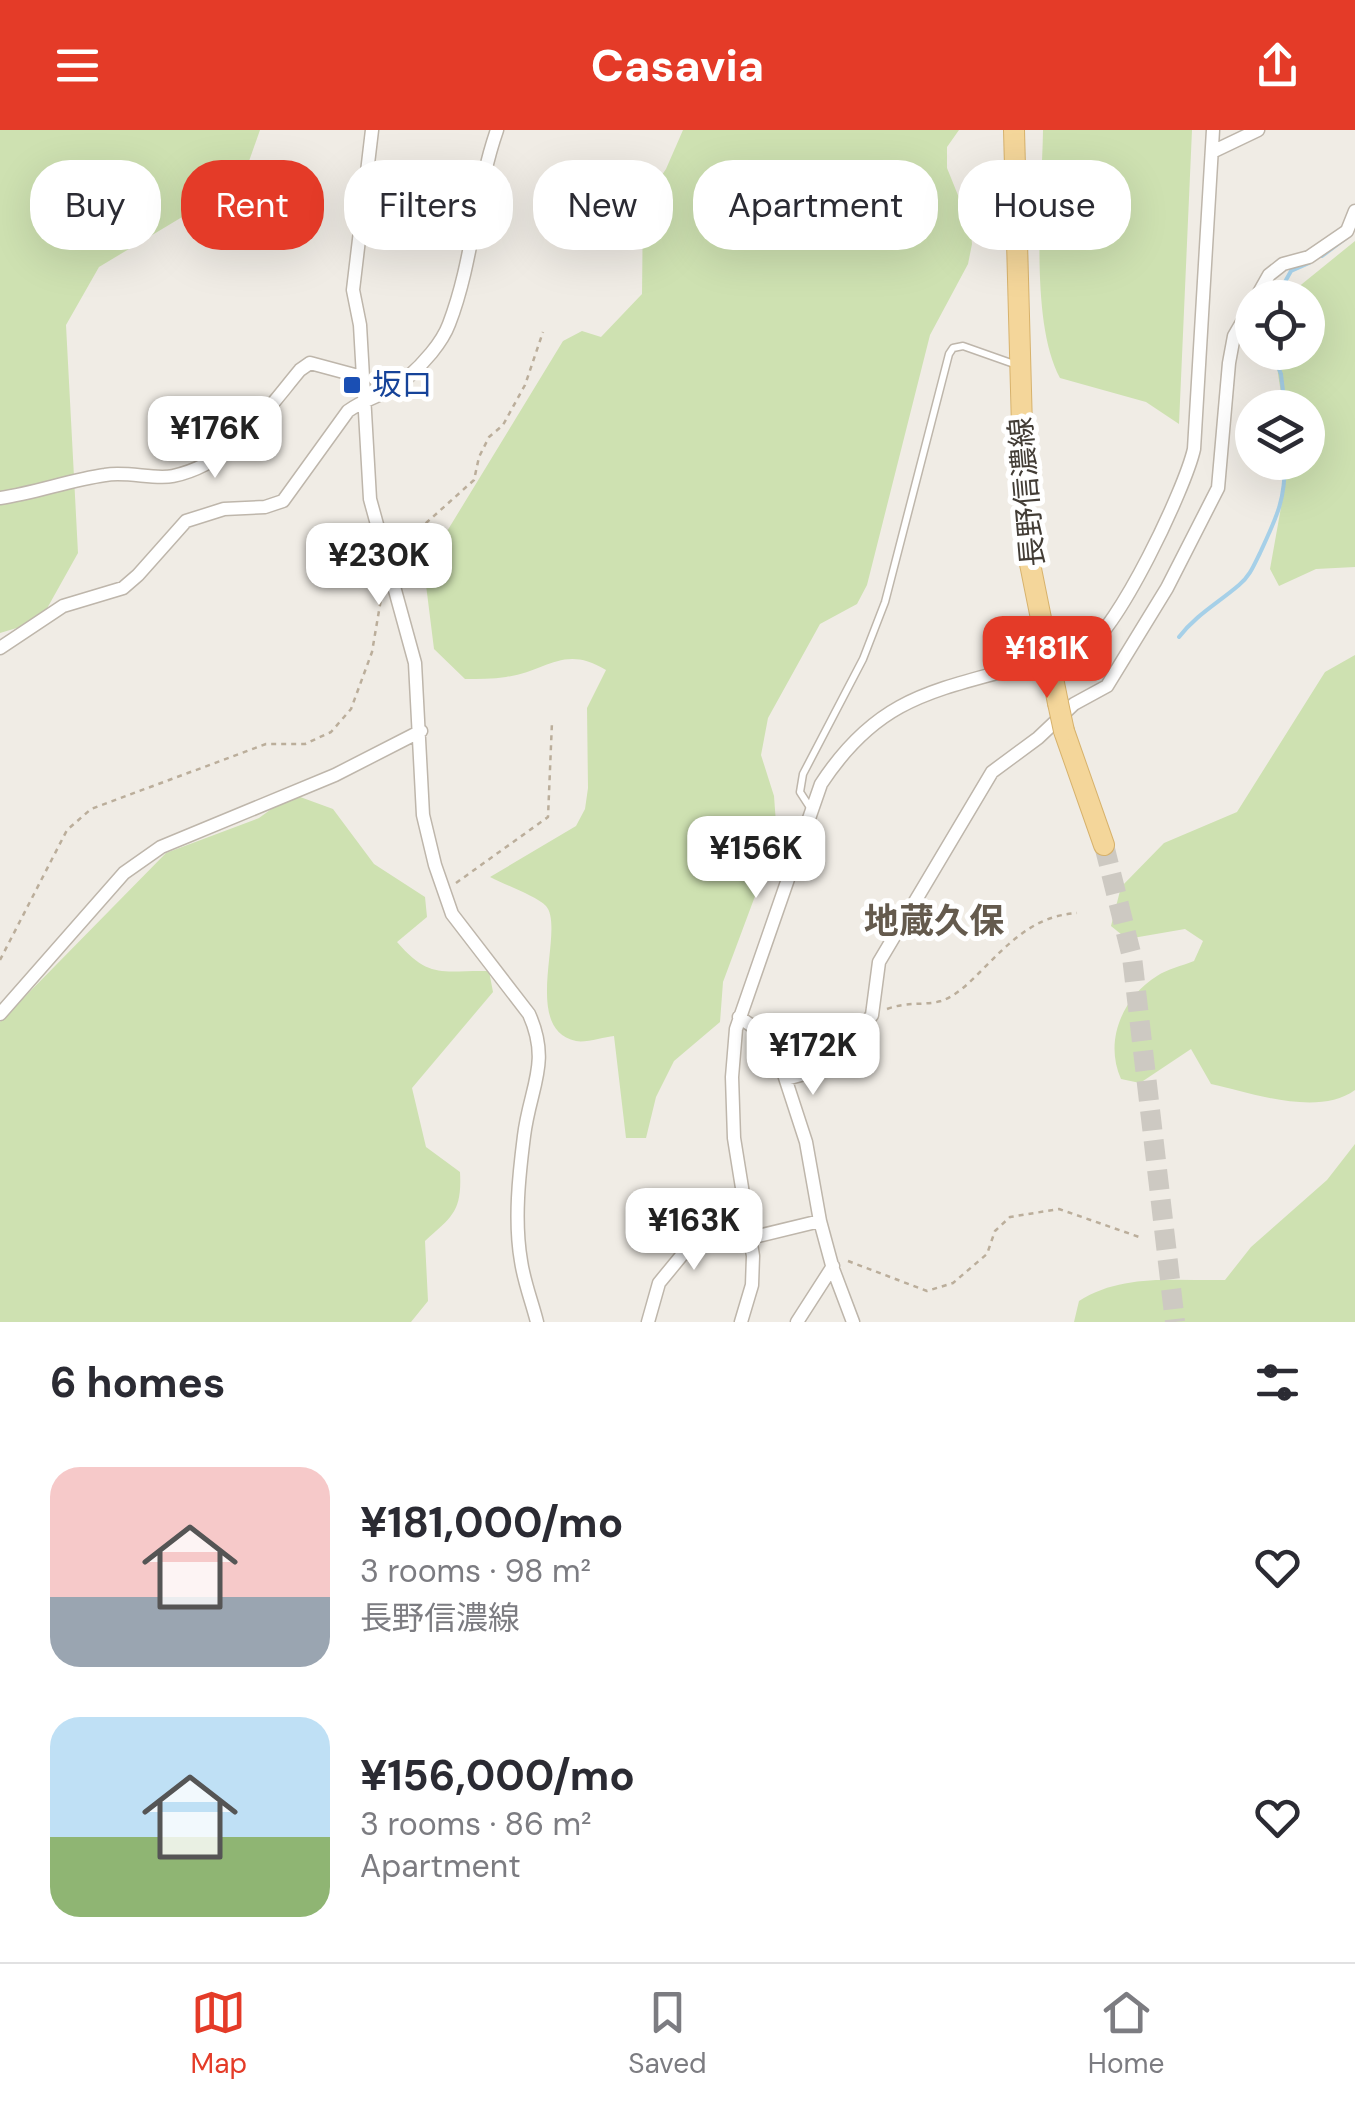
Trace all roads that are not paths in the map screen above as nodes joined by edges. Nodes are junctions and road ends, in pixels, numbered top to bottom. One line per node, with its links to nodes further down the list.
1 (372, 130): 11 (street)
2 (496, 130): 12 (street)
3 (1014, 130): 10 (main road, 長野信濃線)
4 (1213, 130): 6 (street)
5 (1258, 130): 6 (street)
6 (1212, 152): 15 (street)
7 (1355, 211): 8 (street)
8 (1266, 280)
9 (1235, 334): 21 (street)
10 (1019, 366): 15 (main road, 長野信濃線); 17 (lane)
11 (362, 377): 12 (street); 13 (street)
12 (362, 401): 14 (street); 16 (street)
13 (0, 498)
14 (0, 648)
15 (1050, 659): 17 (street); 18 (main road, 長野信濃線, bridge)
16 (421, 732): 19 (street); 25 (street)
17 (812, 810): 20 (street)
18 (1104, 844)
19 (0, 1014)
20 (739, 1017): 21 (street); 23 (street)
21 (786, 1079): 22 (street)
22 (820, 1220): 23 (street); 24 (street)
23 (750, 1238): 26 (street); 27 (street)
24 (832, 1264): 28 (street); 29 (street)
25 (537, 1322)
26 (648, 1322)
27 (741, 1322)
28 (796, 1322)
29 (853, 1322)

